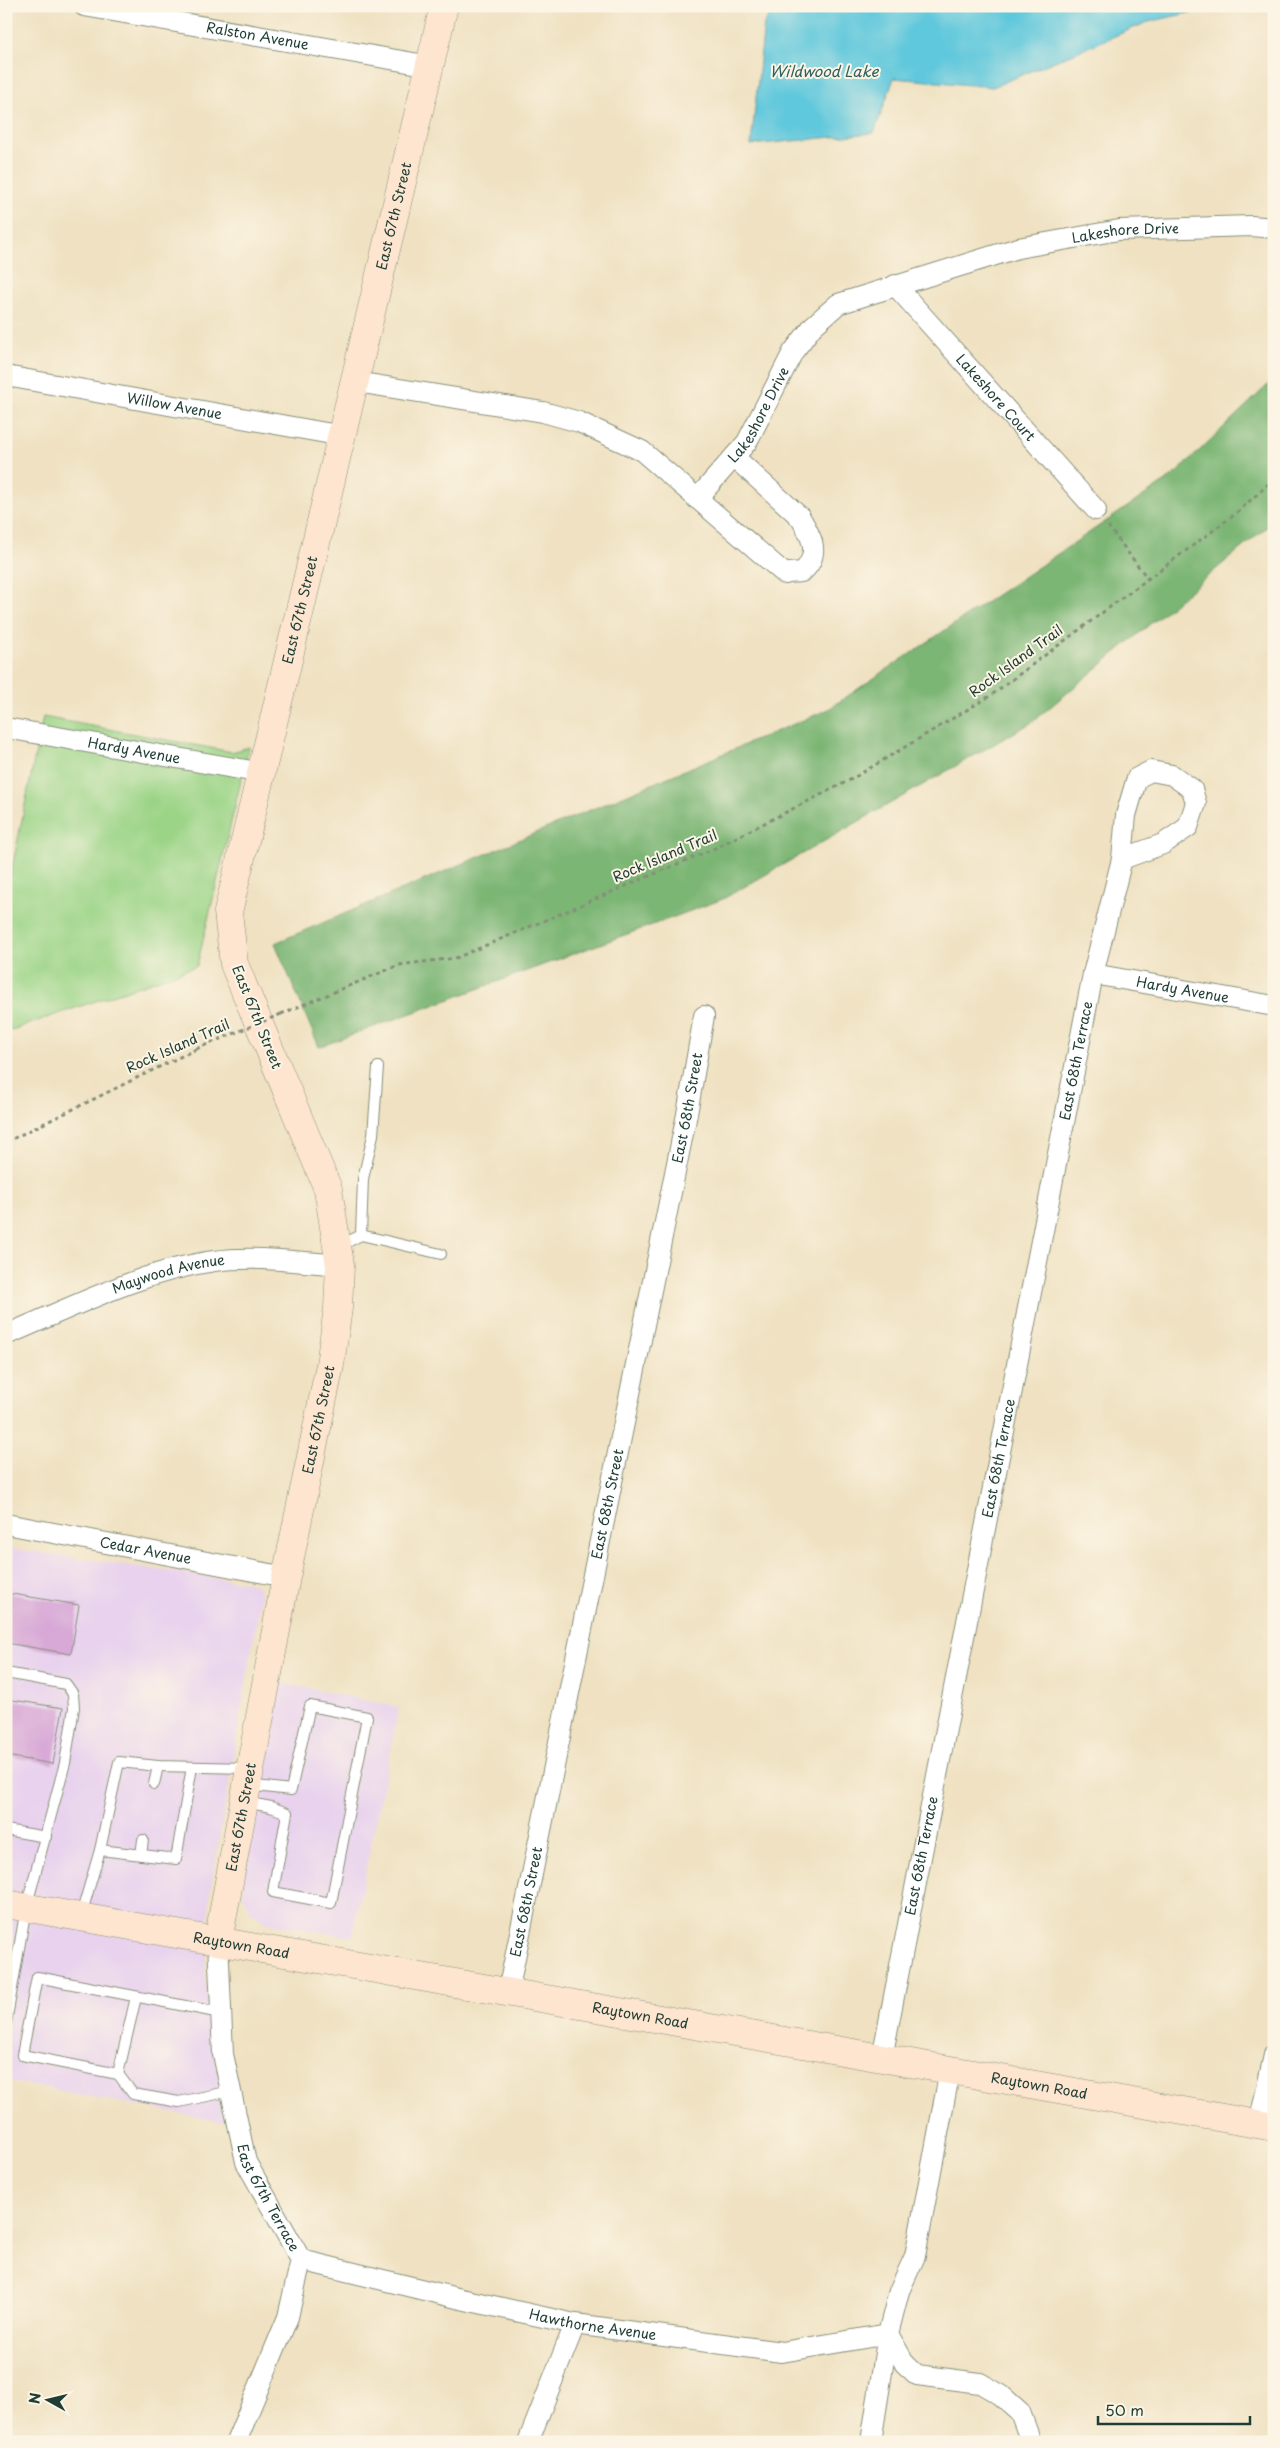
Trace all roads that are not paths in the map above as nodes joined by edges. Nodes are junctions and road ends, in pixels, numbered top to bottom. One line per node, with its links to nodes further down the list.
1 (84, 6): 3 (street, Ralston Avenue)
2 (444, 6): 3 (street, East 67th Street)
3 (432, 66): 7 (street, East 67th Street)
4 (1274, 228): 5 (street, Lakeshore Drive)
5 (895, 286): 9 (street, Lakeshore Drive); 11 (street, Lakeshore Court)
6 (6, 376): 8 (street, Willow Avenue)
7 (356, 382): 8 (street, East 67th Street); 10 (street, Lakeshore Drive)
8 (343, 436): 13 (street, East 67th Street)
9 (734, 457): 10 (street); 10 (street, Lakeshore Drive)
10 (697, 499)
11 (1096, 510)
12 (6, 728): 13 (street, Hardy Avenue)
13 (262, 773): 21 (street, East 67th Street)
14 (1122, 859): 14 (street, East 68th Terrace); 15 (street, East 68th Terrace)
15 (1092, 974): 16 (street, Hardy Avenue); 43 (street, East 68th Terrace)
16 (1274, 1006)
17 (704, 1016): 38 (street, East 68th Street)
18 (378, 1067): 19 (lane)
19 (361, 1234): 20 (lane); 21 (lane)
20 (441, 1254)
21 (339, 1256): 22 (street, Maywood Avenue); 24 (street, East 67th Street)
22 (6, 1335)
23 (6, 1524): 24 (street, Cedar Avenue)
24 (286, 1577): 29 (street, East 67th Street)
25 (6, 1673): 31 (lane)
26 (158, 1766): 27 (lane); 28 (lane); 33 (lane)
27 (192, 1767): 29 (lane); 34 (lane)
28 (154, 1784)
29 (247, 1785): 29 (lane); 37 (street, East 67th Street)
30 (6, 1830): 31 (lane)
31 (46, 1836): 35 (lane)
32 (143, 1840): 34 (lane)
33 (100, 1850): 34 (lane); 36 (lane)
34 (140, 1855)
35 (16, 1906): 36 (street, Raytown Road); 41 (lane)
36 (81, 1917): 37 (street, Raytown Road)
37 (218, 1941): 38 (street, Raytown Road); 40 (street, East 67th Terrace)
38 (508, 1992): 43 (street, Raytown Road)
39 (136, 1997): 40 (lane); 45 (lane); 45 (lane)
40 (221, 2013): 46 (street, East 67th Terrace)
41 (6, 2023)
42 (1274, 2054): 47 (street)
43 (882, 2058): 44 (street, Raytown Road)
44 (950, 2070): 47 (street, Raytown Road); 50 (street)
45 (118, 2074): 46 (lane)
46 (231, 2091): 48 (street, East 67th Terrace)
47 (1267, 2126)
48 (301, 2260): 49 (street, Hawthorne Avenue); 51 (street, East 67th Terrace)
49 (575, 2324): 50 (street, Hawthorne Avenue); 52 (street)
50 (888, 2334): 53 (street); 54 (street)
51 (236, 2442)
52 (528, 2442)
53 (871, 2442)
54 (1031, 2442)

